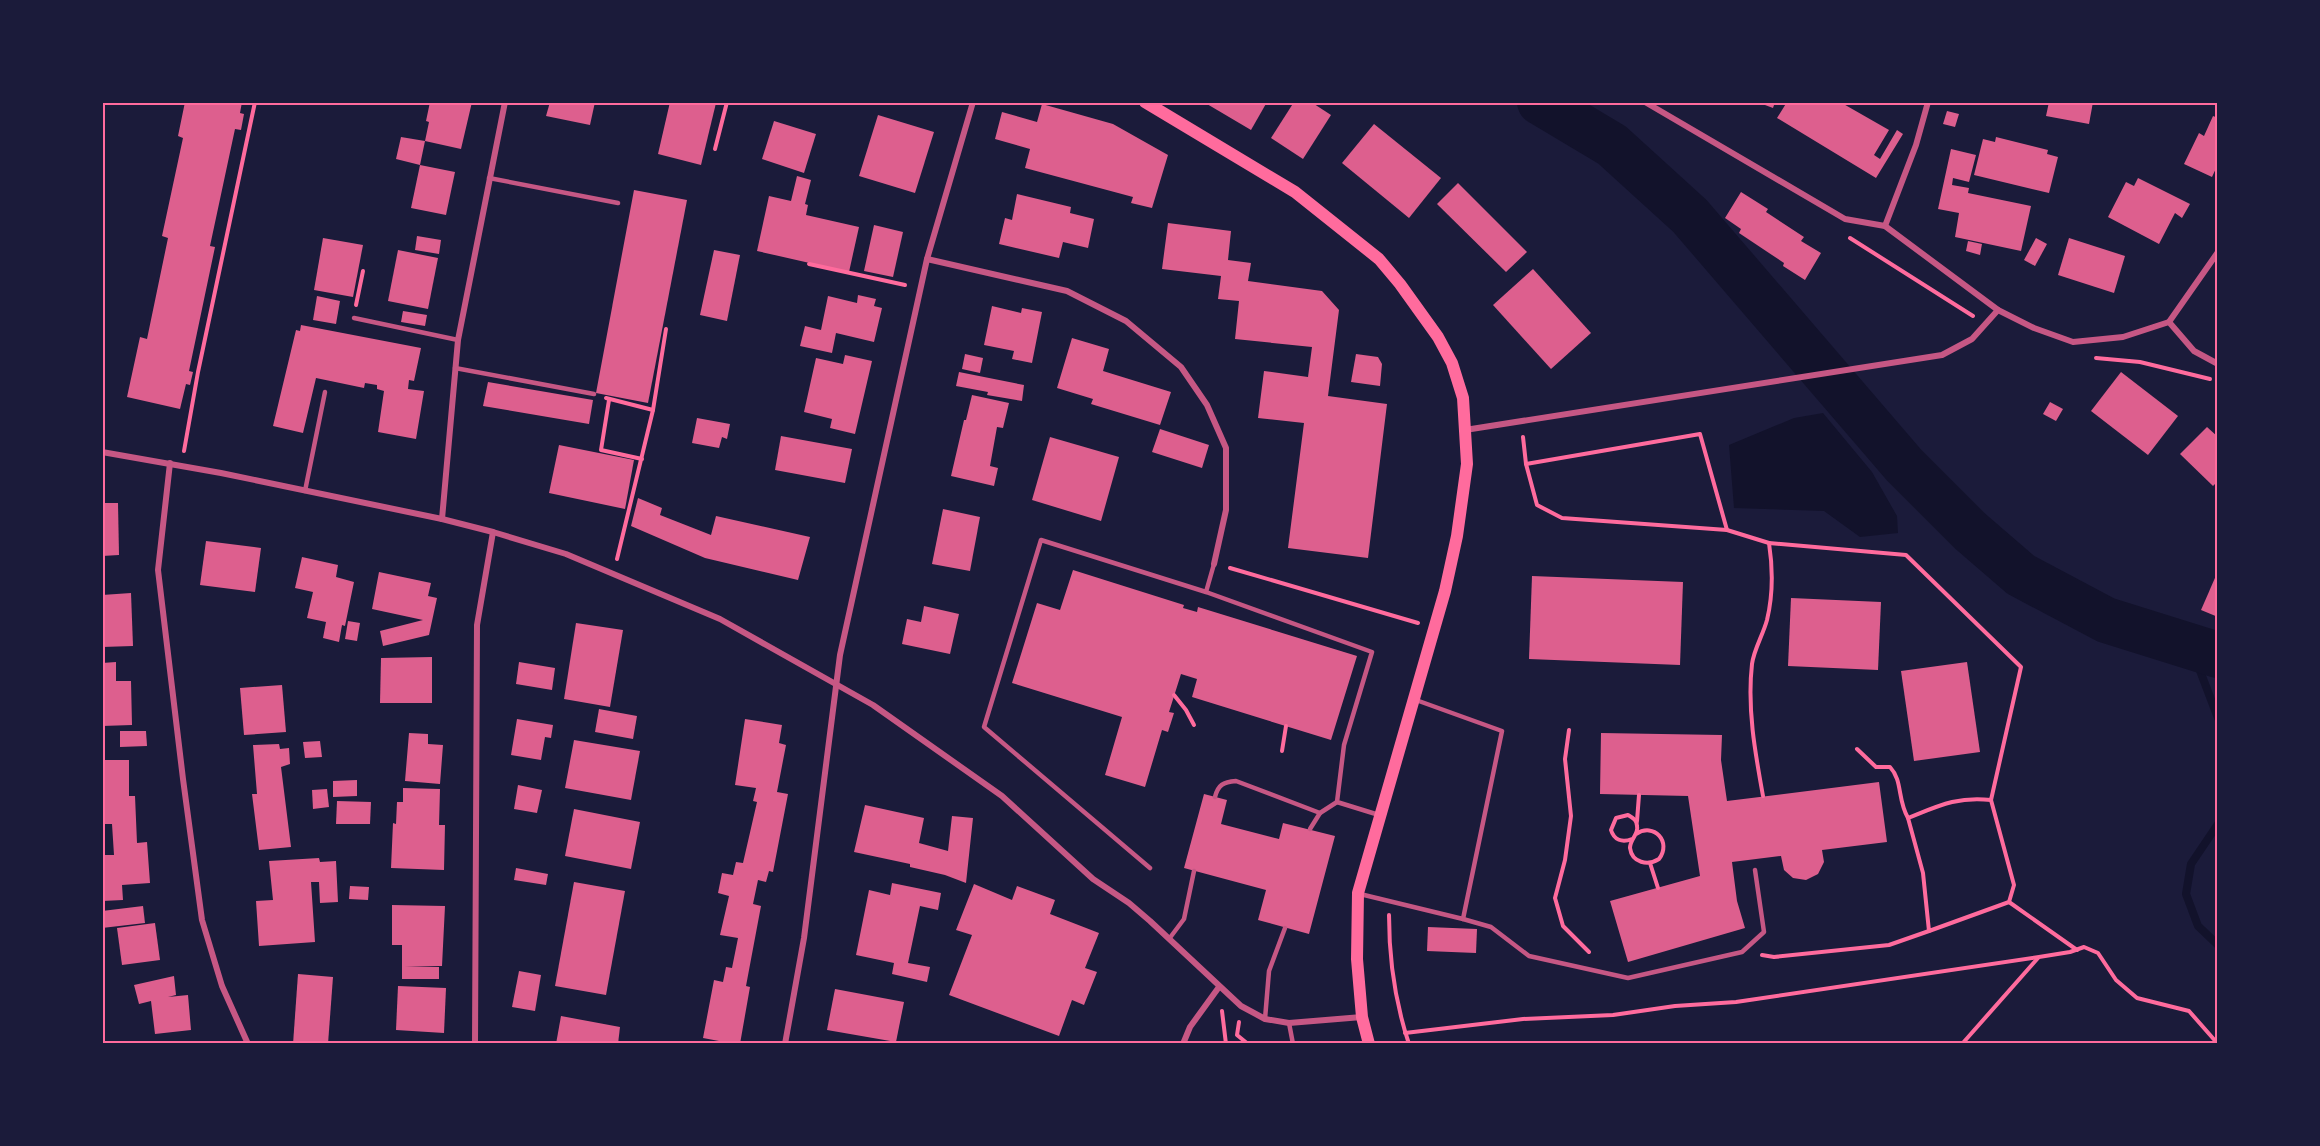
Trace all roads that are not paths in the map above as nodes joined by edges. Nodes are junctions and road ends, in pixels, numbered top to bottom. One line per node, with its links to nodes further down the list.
1 (505, 102): 6 (street)
2 (973, 102): 10 (street)
3 (1146, 102): 19 (main road)
4 (1645, 102): 8 (street)
5 (1928, 102): 8 (street)
6 (489, 178): 7 (lane); 14 (street)
7 (618, 203)
8 (1885, 225): 11 (street)
9 (2218, 252): 13 (street)
10 (927, 260): 25 (street); 27 (street)
11 (1998, 310): 13 (street); 19 (street)
12 (354, 318): 14 (lane)
13 (2169, 321): 15 (street)
14 (458, 340): 16 (street)
15 (2218, 364)
16 (455, 368): 18 (lane); 23 (street)
17 (325, 392): 22 (lane)
18 (594, 394)
19 (1465, 430): 28 (main road)
20 (102, 452): 21 (street)
21 (170, 463): 22 (street); 45 (street)
22 (305, 491): 23 (street)
23 (442, 519): 24 (street)
24 (493, 532): 27 (street); 46 (street)
25 (1214, 564): 26 (lane)
26 (1206, 592): 30 (lane); 34 (lane)
27 (836, 683): 40 (street); 47 (street)
28 (1413, 699): 32 (main road); 38 (lane)
29 (1215, 797): 31 (lane)
30 (1337, 802): 31 (lane); 32 (lane)
31 (1320, 813): 33 (lane)
32 (1379, 815): 37 (main road)
33 (1310, 830)
34 (1150, 868)
35 (1755, 870): 38 (lane)
36 (1194, 871): 40 (lane)
37 (1358, 893): 38 (lane); 42 (main road)
38 (1463, 919)
39 (1286, 928): 43 (lane)
40 (1170, 939): 41 (street)
41 (1219, 987): 43 (street); 48 (street)
42 (1362, 1017): 44 (street); 50 (main road)
43 (1265, 1019): 44 (street)
44 (1289, 1023): 49 (lane)
45 (248, 1044)
46 (475, 1044)
47 (785, 1044)
48 (1183, 1044)
49 (1293, 1044)
50 (1369, 1044)

